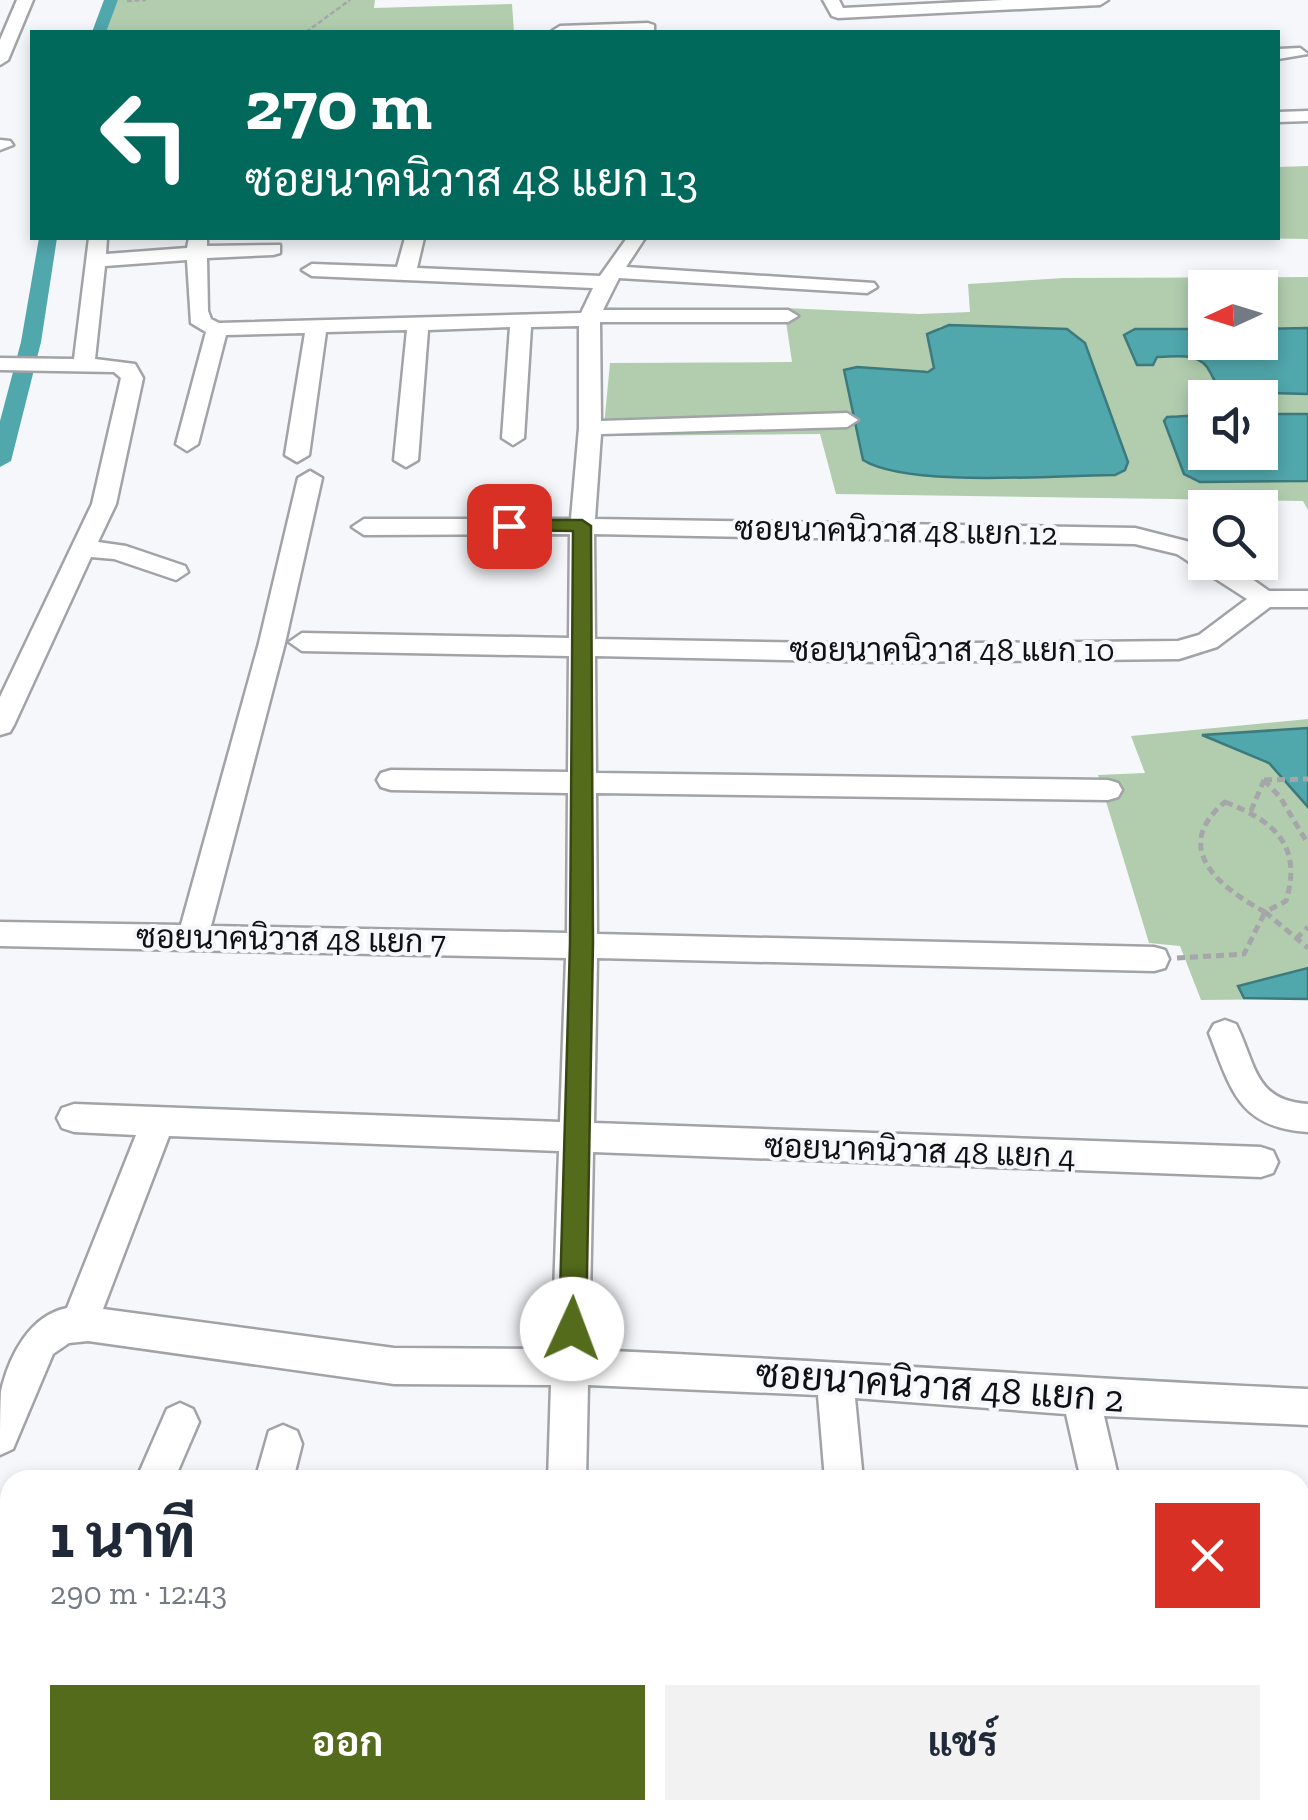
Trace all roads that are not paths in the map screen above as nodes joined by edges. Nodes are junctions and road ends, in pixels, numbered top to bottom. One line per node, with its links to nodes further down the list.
1 (25, 0): 12 (street)
2 (831, 0): 7 (street)
3 (1080, 0): 4 (street); 5 (street)
4 (1100, 0)
5 (1018, 2): 6 (street)
6 (959, 4): 7 (street)
7 (895, 5)
8 (647, 25): 9 (street)
9 (574, 30)
10 (1300, 53): 11 (street)
11 (1280, 54)
12 (0, 60)
13 (1280, 116): 14 (street)
14 (1308, 116)
15 (98, 240): 20 (street)
16 (414, 240): 22 (street)
17 (635, 240): 23 (street)
18 (197, 245): 19 (street); 20 (street); 30 (street)
19 (264, 246)
20 (94, 261): 32 (street)
21 (312, 270): 22 (street)
22 (406, 272): 23 (street)
23 (610, 277): 24 (street); 26 (street)
24 (867, 287)
25 (788, 316): 26 (street)
26 (590, 318): 27 (street); 34 (street)
27 (521, 321): 28 (street); 35 (street)
28 (418, 324): 29 (street); 37 (street)
29 (316, 328): 30 (street); 53 (street)
30 (217, 329): 36 (street)
31 (6, 364): 32 (street)
32 (84, 366): 40 (street)
33 (847, 420): 34 (street)
34 (590, 428): 38 (street)
35 (513, 438)
36 (187, 444)
37 (406, 460)
38 (582, 526): 39 (street, ซอยนาคนิวาส 48 แยก 12); 41 (street, ซอยนาคนิวาส 48 แยก 12); 47 (street)
39 (364, 527)
40 (83, 548): 42 (street); 48 (street)
41 (1188, 550)
42 (176, 572)
43 (1236, 580): 44 (street, ซอยนาคนิวาส 48 แยก 12)
44 (1264, 599): 45 (street); 47 (street, ซอยนาคนิวาส 48 แยก 10)
45 (1308, 599)
46 (302, 642): 47 (street, ซอยนาคนิวาส 48 แยก 10)
47 (581, 645): 50 (street)
48 (0, 725)
49 (391, 780): 50 (street)
50 (582, 780): 51 (street); 54 (street)
51 (1108, 790)
52 (0, 934): 53 (street, ซอยนาคนิวาส 48 แยก 7)
53 (193, 937): 54 (street, ซอยนาคนิวาส 48 แยก 7)
54 (582, 943): 55 (street, ซอยนาคนิวาส 48 แยก 7); 60 (street)
55 (1154, 960)
56 (1225, 1033): 58 (street)
57 (74, 1118): 59 (street, ซอยนาคนิวาส 48 แยก 4)
58 (1308, 1118)
59 (158, 1122): 60 (street, ซอยนาคนิวาส 48 แยก 4); 62 (street)
60 (578, 1139): 61 (street, ซอยนาคนิวาส 48 แยก 4); 63 (street)
61 (1261, 1162)
62 (78, 1325): 63 (street, ซอยนาคนิวาส 48 แยก 2); 68 (street)
63 (571, 1367): 64 (street, ซอยนาคนิวาส 48 แยก 2); 70 (street)
64 (835, 1378): 65 (street, ซอยนาคนิวาส 48 แยก 2); 71 (street)
65 (1081, 1396): 66 (street, ซอยนาคนิวาส 48 แยก 2); 72 (street)
66 (1308, 1406)
67 (180, 1422): 69 (street)
68 (0, 1436)
69 (160, 1470)
70 (567, 1470)
71 (843, 1470)
72 (1098, 1470)

